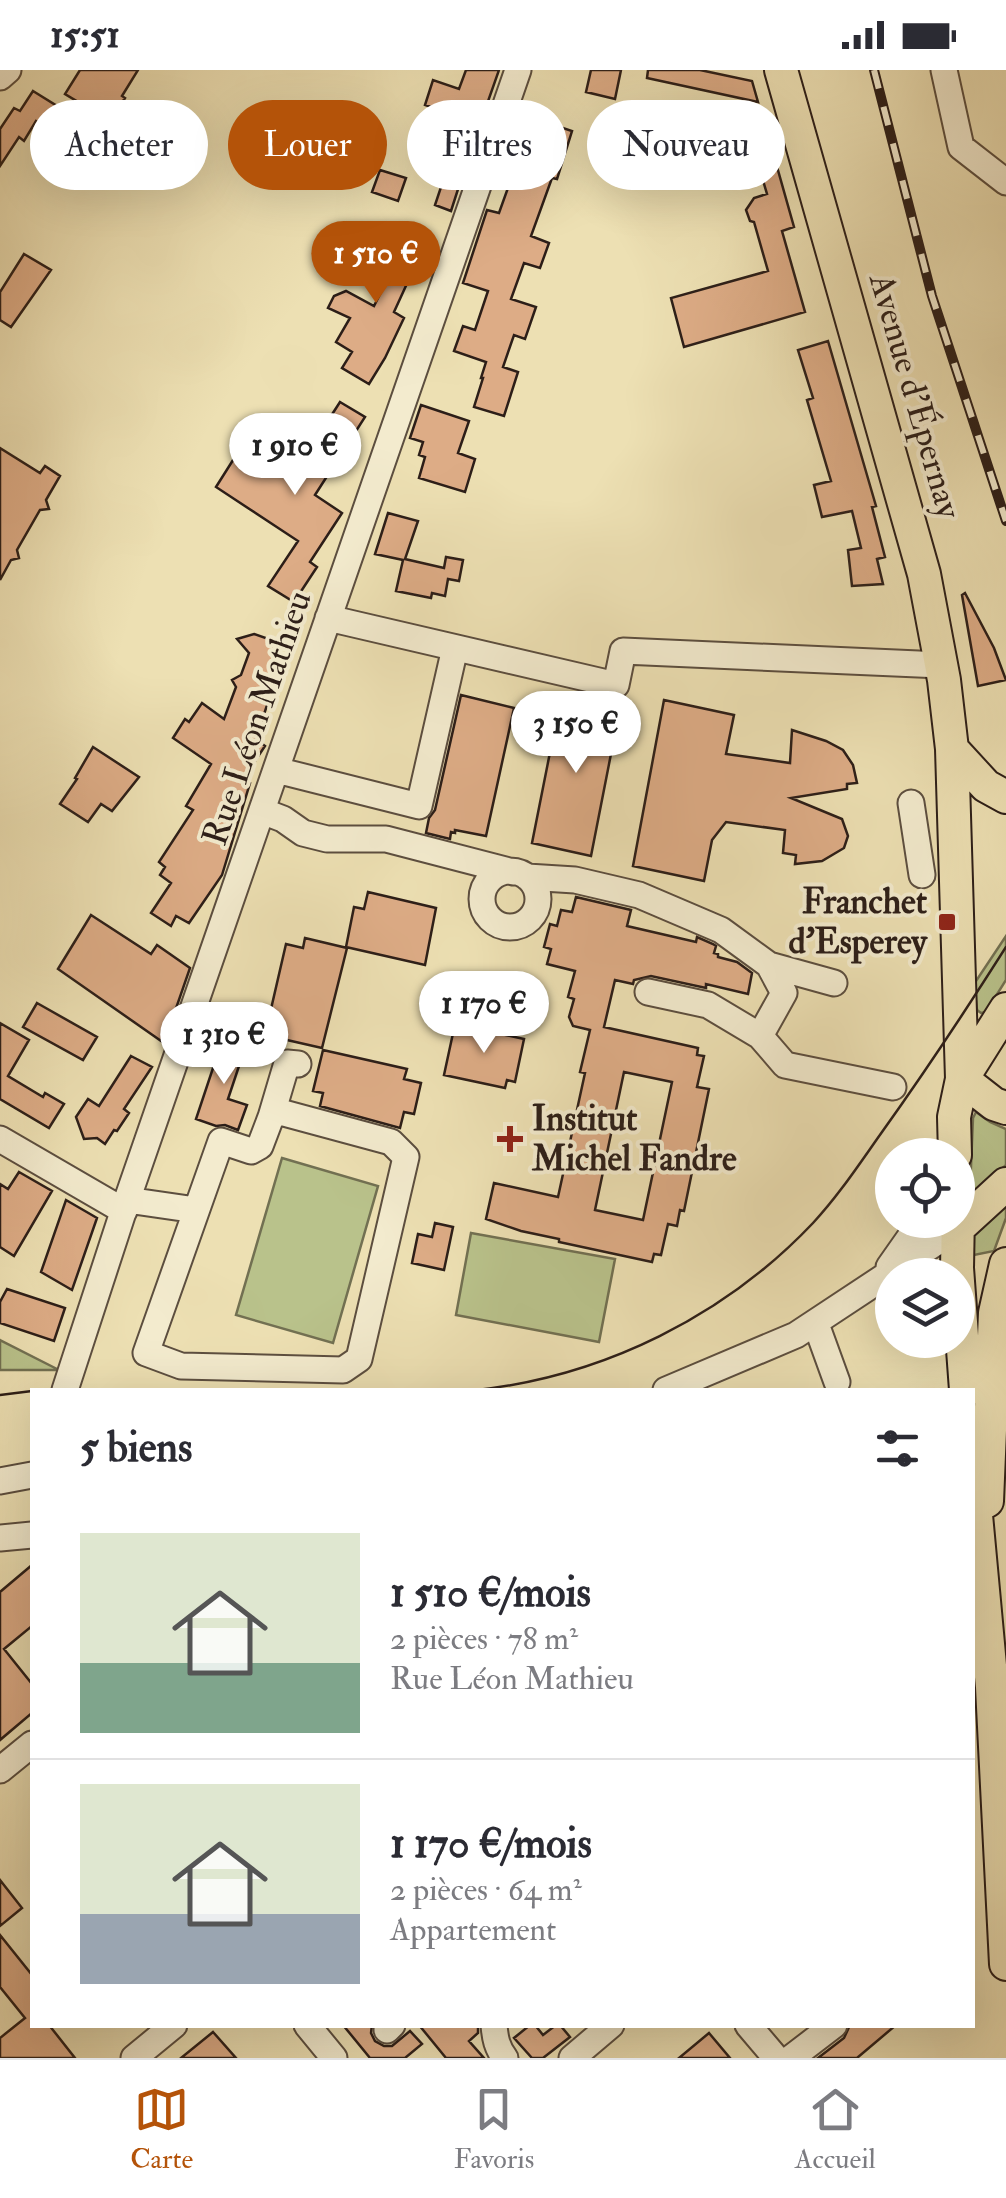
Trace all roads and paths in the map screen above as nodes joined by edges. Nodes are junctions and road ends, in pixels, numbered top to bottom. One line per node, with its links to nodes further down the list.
1 (8, 70): 5 (street)
2 (518, 70): 7 (street, Rue Léon Mathieu)
3 (781, 70): 9 (main road, Avenue d'Épernay)
4 (944, 70): 6 (street)
5 (0, 77)
6 (1006, 182)
7 (328, 618): 8 (street); 11 (street, Rue Léon Mathieu)
8 (456, 648): 9 (street); 11 (street)
9 (941, 665): 10 (main road, Avenue d'Épernay)
10 (952, 749): 12 (main road); 13 (main road, Avenue d'Épernay)
11 (276, 770): 14 (street, Rue Léon Mathieu)
12 (1006, 797)
13 (953, 803): 15 (street); 22 (main road, Avenue d'Épernay)
14 (262, 811): 16 (street); 31 (street, Rue Léon Mathieu)
15 (922, 874)
16 (770, 965): 17 (street); 20 (street)
17 (834, 983)
18 (648, 992): 20 (street)
19 (1006, 1010): 22 (main road)
20 (760, 1036): 23 (street)
21 (298, 1064): 25 (street)
22 (962, 1079): 24 (main road); 26 (main road)
23 (893, 1087)
24 (1006, 1108)
25 (271, 1116): 33 (street); 33 (street)
26 (954, 1116): 27 (street); 28 (main road)
27 (949, 1138)
28 (955, 1138)
29 (0, 1140): 31 (street)
30 (1006, 1184): 32 (main road)
31 (125, 1206): 33 (street); 42 (street, Rue Léon Mathieu)
32 (975, 1208)
33 (196, 1210)
34 (936, 1238): 36 (street)
35 (958, 1238): 44 (main road)
36 (910, 1258)
37 (1006, 1264): 39 (main road)
38 (875, 1285): 40 (street)
39 (1000, 1314): 45 (main road)
40 (816, 1324): 41 (street); 43 (street)
41 (840, 1383)
42 (66, 1388)
43 (671, 1388)
44 (966, 1388)
45 (998, 1419): 51 (main road)
46 (30, 1475): 47 (street)
47 (0, 1481)
48 (975, 1500): 51 (main road)
49 (30, 1535): 50 (street)
50 (0, 1538)
51 (984, 1585): 53 (main road)
52 (975, 1637): 53 (street)
53 (997, 1692): 56 (main road)
54 (30, 1746): 55 (street)
55 (0, 1770)
56 (1006, 1964)
57 (170, 2028): 64 (street)
58 (309, 2028): 63 (street)
59 (494, 2028): 65 (street)
60 (607, 2028): 66 (street)
61 (751, 2028): 67 (street)
62 (830, 2028): 68 (street)
63 (328, 2056)
64 (134, 2058)
65 (506, 2058)
66 (572, 2058)
67 (776, 2058)
68 (791, 2058)

